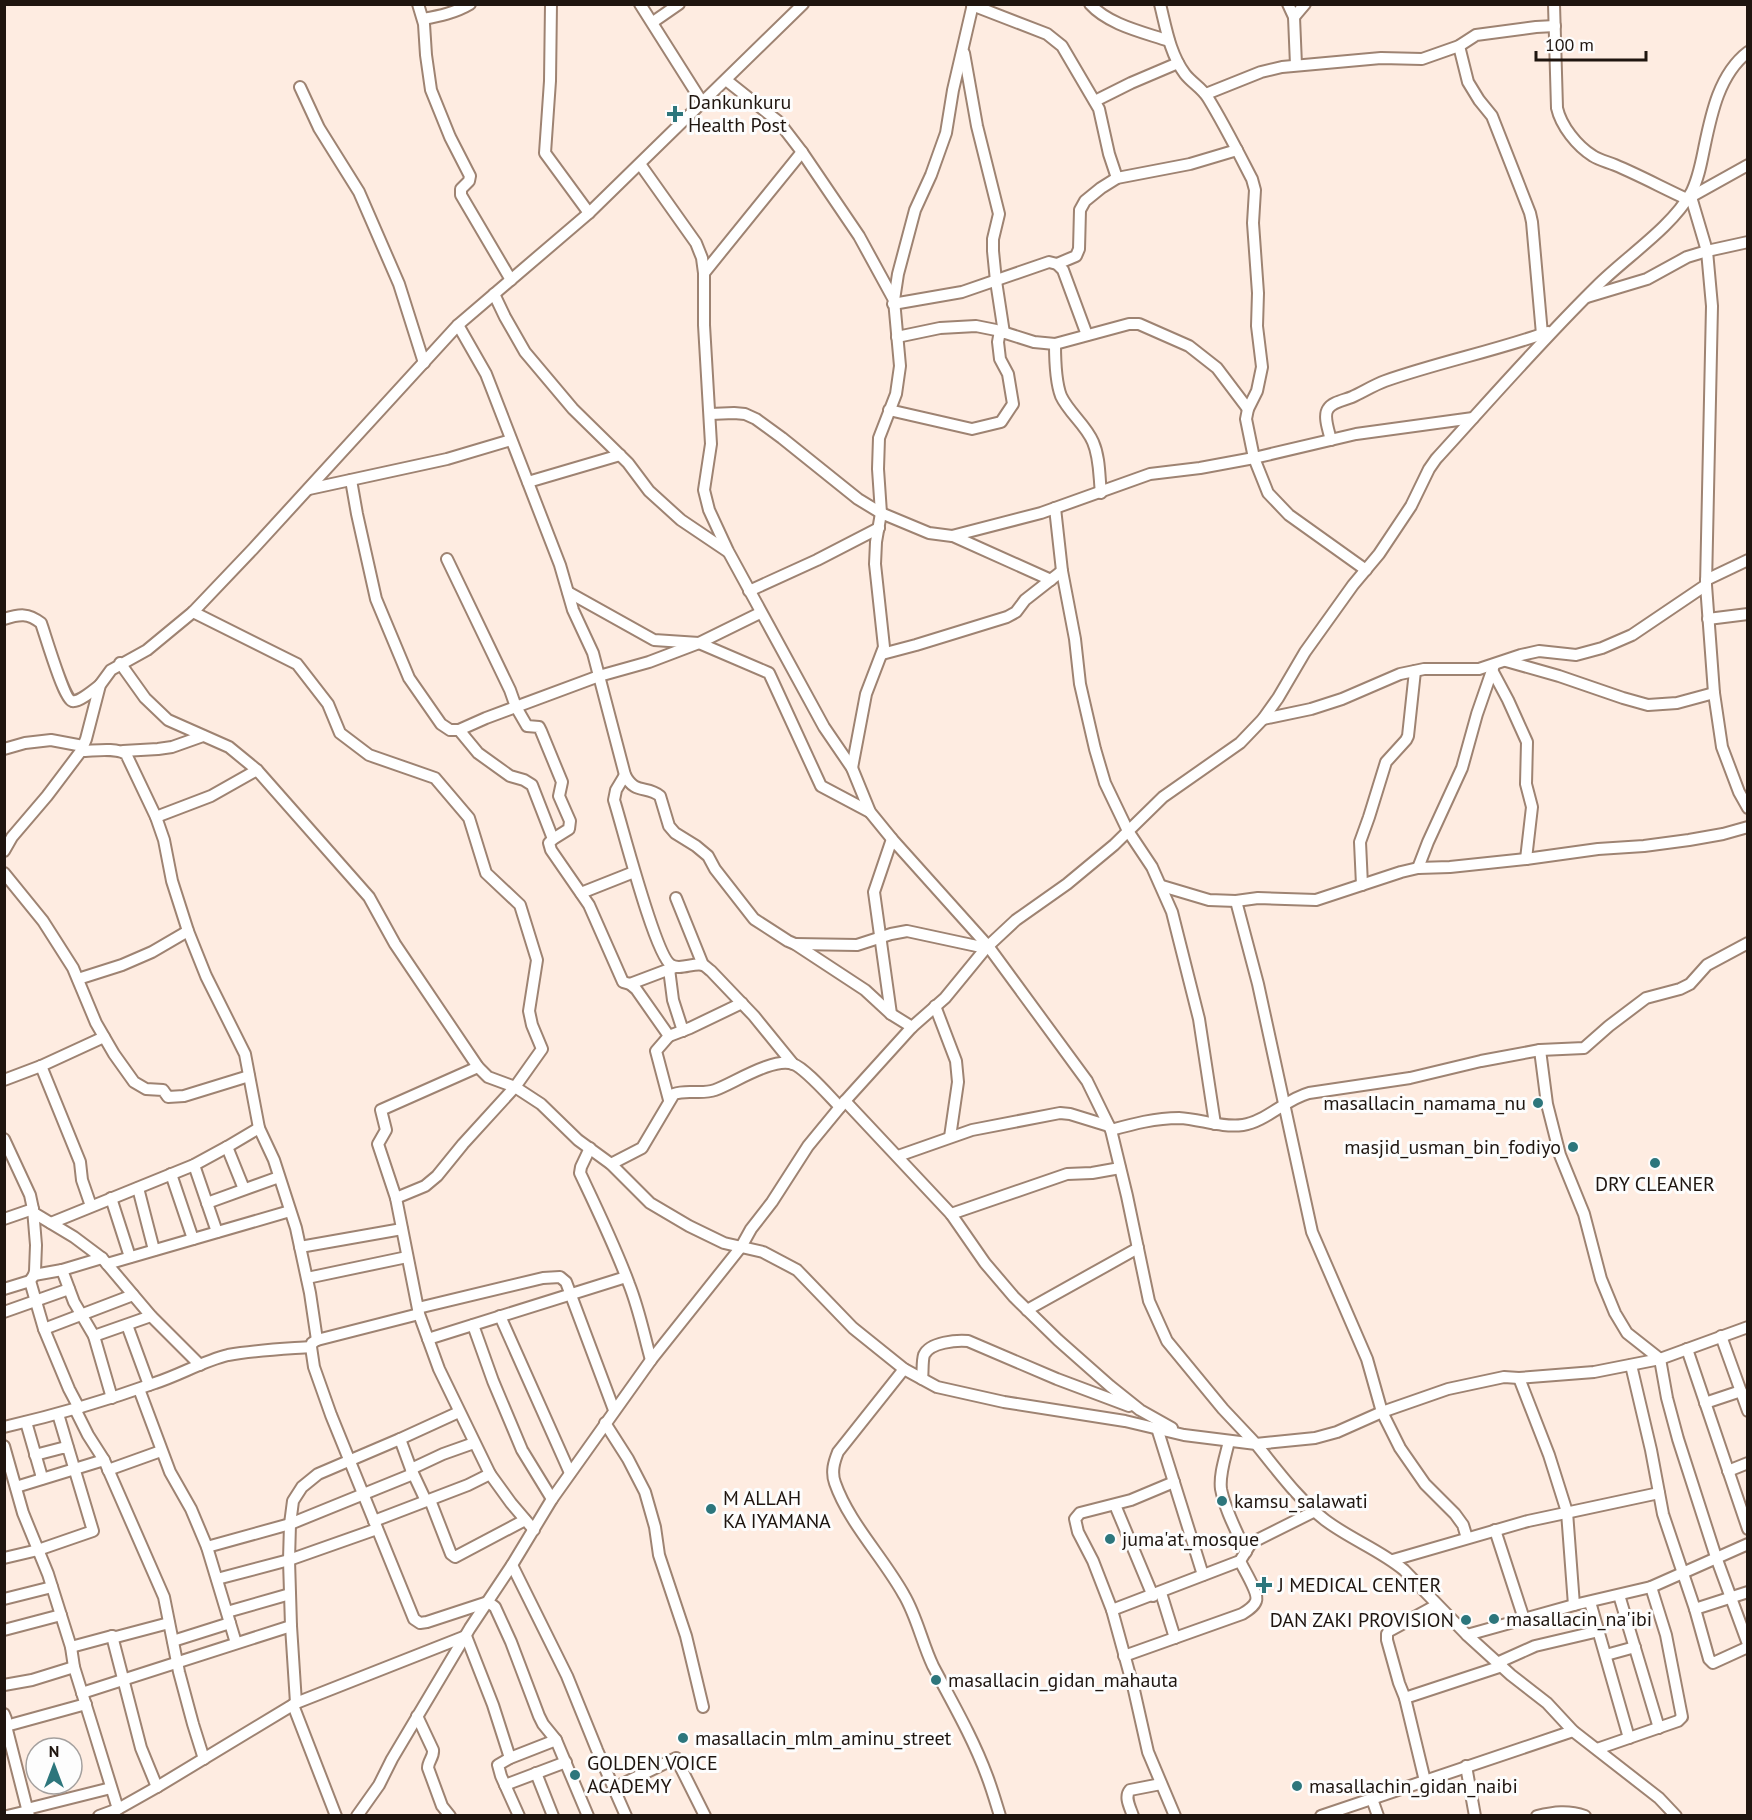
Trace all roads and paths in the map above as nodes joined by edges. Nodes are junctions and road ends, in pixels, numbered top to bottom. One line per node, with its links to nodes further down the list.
1 (418, 4): 14 (street)
2 (470, 4): 14 (street)
3 (551, 4): 34 (street)
4 (640, 4): 15 (street)
5 (679, 4): 15 (street)
6 (803, 4): 23 (street)
7 (1090, 4): 17 (street)
8 (1160, 4): 17 (street)
9 (1288, 4): 13 (street)
10 (1305, 4): 13 (street)
11 (1554, 4): 16 (street)
12 (973, 5): 19 (street); 26 (street)
13 (1294, 17): 22 (street)
14 (423, 19): 39 (street)
15 (653, 22): 27 (street)
16 (1555, 26): 18 (street); 33 (street)
17 (1169, 41): 21 (street)
18 (1459, 46): 22 (street); 47 (street)
19 (963, 47): 40 (street); 43 (street)
20 (1748, 52): 33 (street)
21 (1178, 63): 25 (street); 26 (street)
22 (1296, 65): 25 (street)
23 (726, 80): 27 (street); 29 (street)
24 (300, 87): 51 (street)
25 (1206, 94): 28 (street)
26 (1095, 101): 32 (street)
27 (702, 102): 30 (street)
28 (1237, 150): 32 (street); 52 (street)
29 (802, 152): 38 (street); 43 (street)
30 (640, 164): 34 (street); 38 (street)
31 (1748, 165): 33 (street)
32 (1117, 178): 37 (street)
33 (1689, 198): 36 (street); 42 (street)
34 (589, 213): 39 (street)
35 (1748, 242): 36 (street)
36 (1707, 251): 42 (street); 74 (street)
37 (1057, 264): 40 (street); 48 (street)
38 (704, 273): 54 (street)
39 (510, 280): 41 (street)
40 (996, 281): 43 (street); 46 (street)
41 (494, 294): 44 (street); 58 (street)
42 (1585, 298): 45 (street)
43 (894, 302): 49 (street)
44 (458, 326): 51 (street); 56 (street)
45 (1554, 329): 47 (street); 55 (street)
46 (1003, 332): 49 (street); 50 (street); 53 (street)
47 (1542, 334): 57 (street)
48 (1087, 335): 50 (street); 52 (street)
49 (897, 337): 53 (street)
50 (1055, 344): 63 (street)
51 (424, 363): 62 (street)
52 (1248, 409): 59 (street)
53 (889, 410): 65 (street)
54 (710, 414): 65 (street); 68 (street)
55 (1473, 418): 57 (street); 71 (street)
56 (511, 440): 60 (street); 61 (street)
57 (1331, 440): 59 (street)
58 (620, 455): 61 (street); 68 (street)
59 (1254, 458): 63 (street); 71 (street)
60 (351, 480): 62 (street); 93 (street)
61 (528, 482): 76 (street)
62 (309, 489): 77 (street)
63 (1101, 493): 64 (street)
64 (1055, 508): 67 (street); 72 (street)
65 (881, 513): 66 (street); 67 (street)
66 (879, 528): 75 (street); 83 (street)
67 (952, 536): 73 (street)
68 (728, 551): 75 (street)
69 (447, 559): 91 (street)
70 (1748, 560): 74 (street)
71 (1366, 570): 92 (street)
72 (1062, 571): 73 (street); 105 (street)
73 (1051, 580): 83 (street)
74 (1706, 583): 81 (street); 84 (street)
75 (748, 591): 78 (street)
76 (568, 592): 82 (street); 88 (street)
77 (193, 612): 85 (street); 140 (street)
78 (760, 613): 82 (street); 98 (street)
79 (1748, 614): 81 (street)
80 (4, 619): 89 (street)
81 (1708, 619): 90 (street)
82 (699, 643): 88 (street); 102 (street)
83 (882, 654): 98 (street)
84 (1506, 661): 86 (street); 90 (street)
85 (120, 663): 89 (street); 94 (street)
86 (1493, 668): 87 (street); 109 (street); 110 (street)
87 (1415, 671): 92 (street); 113 (street)
88 (599, 676): 91 (street); 100 (street)
89 (100, 685): 95 (street)
90 (1714, 693): 101 (street)
91 (516, 707): 93 (street); 107 (street)
92 (1263, 719): 105 (street)
93 (459, 730): 107 (street)
94 (203, 736): 97 (street); 99 (street)
95 (82, 748): 96 (street); 97 (street); 108 (street)
96 (4, 749)
97 (123, 751): 103 (street)
98 (852, 768): 102 (street)
99 (257, 770): 103 (street); 137 (street)
100 (625, 776): 111 (street); 121 (street)
101 (1748, 808)
102 (870, 812): 106 (street)
103 (156, 817): 118 (street)
104 (1748, 827): 109 (street)
105 (1128, 831): 114 (street); 122 (street)
106 (892, 838): 119 (street); 122 (street)
107 (553, 839): 115 (street)
108 (4, 850)
109 (1526, 859): 110 (street)
110 (1418, 868): 113 (street)
111 (634, 872): 115 (street); 124 (street)
112 (4, 873): 125 (street)
113 (1362, 885): 117 (street)
114 (1162, 886): 117 (street); 144 (street)
115 (581, 893): 126 (street)
116 (676, 898): 123 (street)
117 (1236, 901): 143 (street)
118 (188, 931): 125 (street); 138 (street)
119 (881, 937): 121 (street); 122 (street); 129 (street)
120 (1748, 943): 134 (street)
121 (795, 944): 129 (street)
122 (987, 947): 128 (street); 146 (street)
123 (703, 965): 124 (street); 127 (street)
124 (672, 968): 126 (street); 131 (street)
125 (78, 979): 133 (street)
126 (630, 984): 132 (street)
127 (742, 1003): 131 (street); 135 (street)
128 (935, 1006): 130 (street); 147 (street)
129 (891, 1014): 130 (street)
130 (912, 1027): 142 (street)
131 (682, 1030): 132 (street)
132 (669, 1036): 141 (street)
133 (104, 1037): 136 (street); 138 (street)
134 (1540, 1050): 143 (street); 202 (street)
135 (793, 1064): 141 (street); 142 (street)
136 (41, 1066): 139 (street); 162 (street)
137 (478, 1067): 140 (street); 160 (street)
138 (249, 1076): 145 (street)
139 (4, 1080)
140 (515, 1087): 150 (street); 160 (street)
141 (669, 1100): 152 (street)
142 (843, 1104): 151 (street); 172 (street)
143 (1285, 1105): 144 (street); 218 (street)
144 (1215, 1124): 146 (street)
145 (259, 1128): 149 (street); 156 (street)
146 (1110, 1128): 147 (street); 154 (street)
147 (950, 1137): 151 (street)
148 (4, 1139): 163 (street)
149 (227, 1148): 153 (street); 158 (street)
150 (590, 1148): 152 (street); 179 (street)
151 (898, 1156): 165 (street)
152 (611, 1164): 172 (street)
153 (194, 1165): 155 (street); 161 (street)
154 (1120, 1168): 165 (street); 173 (street)
155 (171, 1174): 157 (street); 170 (street)
156 (279, 1176): 158 (street); 164 (street)
157 (138, 1188): 159 (street); 174 (street)
158 (244, 1189): 161 (street)
159 (111, 1198): 162 (street); 175 (street)
160 (396, 1198): 168 (street)
161 (207, 1203): 169 (street)
162 (92, 1206): 167 (street)
163 (34, 1211): 166 (street); 167 (street); 180 (street)
164 (290, 1211): 169 (street); 171 (street)
165 (951, 1214): 187 (street)
166 (4, 1219)
167 (51, 1223): 177 (street)
168 (402, 1228): 171 (street); 176 (street)
169 (217, 1232): 170 (street)
170 (193, 1239): 174 (street)
171 (300, 1247): 181 (street)
172 (741, 1247): 203 (street); 206 (street)
173 (1138, 1248): 187 (street); 228 (street)
174 (154, 1250): 175 (street)
175 (130, 1257): 177 (street)
176 (407, 1257): 181 (street); 188 (street)
177 (104, 1261): 178 (street); 184 (street)
178 (62, 1270): 180 (street); 183 (street)
179 (626, 1277): 185 (street); 203 (street)
180 (32, 1278): 182 (street); 186 (street)
181 (307, 1278): 200 (street)
182 (4, 1288)
183 (69, 1289): 186 (street); 190 (street)
184 (133, 1295): 190 (street); 191 (street)
185 (571, 1295): 188 (street); 192 (street); 214 (street)
186 (35, 1302): 189 (street); 196 (street)
187 (1027, 1310): 215 (street)
188 (419, 1311): 199 (street); 200 (street)
189 (4, 1312)
190 (83, 1315): 196 (street); 197 (street)
191 (151, 1316): 193 (street); 204 (street)
192 (500, 1316): 194 (street); 239 (street)
193 (127, 1325): 197 (street); 209 (street)
194 (473, 1325): 199 (street); 246 (street)
195 (1748, 1327): 198 (street)
196 (44, 1329): 213 (street)
197 (94, 1336): 211 (street)
198 (1721, 1336): 201 (street); 210 (street)
199 (428, 1339): 217 (street)
200 (314, 1343): 204 (street); 233 (street)
201 (1687, 1349): 202 (street); 212 (street)
202 (1660, 1359): 205 (street); 262 (street)
203 (651, 1360): 214 (street)
204 (200, 1365): 209 (street)
205 (1631, 1365): 207 (street); 245 (street)
206 (904, 1369): 208 (street); 346 (street)
207 (1519, 1378): 218 (street); 250 (street)
208 (922, 1379): 215 (street); 223 (street)
209 (144, 1387): 211 (street); 231 (street)
210 (1741, 1391): 212 (street); 216 (street)
211 (112, 1398): 213 (street)
212 (1705, 1403): 237 (street)
213 (77, 1408): 219 (street); 235 (street)
214 (614, 1410): 221 (street)
215 (1140, 1410): 224 (street)
216 (1748, 1411)
217 (459, 1412): 225 (street); 227 (street)
218 (1382, 1412): 228 (street); 257 (street)
219 (58, 1414): 220 (street); 230 (street)
220 (26, 1422): 222 (street); 232 (street)
221 (605, 1423): 239 (street); 312 (street)
222 (4, 1427)
223 (1157, 1428): 224 (street); 242 (street)
224 (1184, 1435): 226 (street)
225 (400, 1439): 233 (street); 238 (street)
226 (1229, 1441): 228 (street); 261 (street)
227 (474, 1443): 238 (street); 240 (street)
228 (1256, 1444): 249 (street)
229 (4, 1446): 243 (street)
230 (68, 1448): 232 (street); 236 (street)
231 (161, 1451): 235 (street); 259 (street)
232 (34, 1455): 241 (street)
233 (349, 1461): 244 (street); 252 (street)
234 (1748, 1463): 237 (street)
235 (106, 1465): 236 (street); 288 (street)
236 (75, 1469): 241 (street); 260 (street)
237 (1728, 1471): 254 (street)
238 (412, 1472): 244 (street); 247 (street)
239 (570, 1473): 246 (street)
240 (490, 1474): 247 (street); 251 (street)
241 (41, 1479): 243 (street)
242 (1174, 1482): 248 (street); 268 (street)
243 (16, 1487): 260 (street)
244 (363, 1493): 252 (street); 253 (street)
245 (1659, 1493): 250 (street); 267 (street)
246 (552, 1499): 255 (street)
247 (428, 1500): 251 (street); 253 (street)
248 (1115, 1505): 274 (street); 283 (street)
249 (1315, 1511): 261 (street); 265 (street)
250 (1567, 1512): 256 (street); 281 (street)
251 (525, 1520): 255 (street)
252 (290, 1524): 259 (street); 264 (street)
253 (375, 1525): 264 (street); 278 (street)
254 (1748, 1529)
255 (534, 1530): 266 (street)
256 (1495, 1530): 257 (street); 286 (street)
257 (1467, 1538): 265 (street)
258 (1748, 1544): 262 (street)
259 (207, 1547): 269 (street)
260 (38, 1550): 263 (street); 270 (street)
261 (1243, 1557): 268 (street); 295 (street)
262 (1716, 1557): 267 (street); 277 (street)
263 (5, 1558)
264 (289, 1560): 269 (street); 273 (street)
265 (1393, 1560): 280 (street)
266 (512, 1565): 278 (street); 332 (street)
267 (1683, 1574): 271 (street); 282 (street)
268 (1203, 1575): 274 (street)
269 (217, 1579): 285 (street)
270 (52, 1587): 276 (street); 284 (street)
271 (1651, 1587): 275 (street); 315 (street)
272 (1748, 1592): 277 (street)
273 (290, 1594): 285 (street); 289 (street)
274 (1157, 1594): 283 (street); 295 (street)
275 (1619, 1595): 279 (street); 300 (street)
276 (4, 1599)
277 (1731, 1599): 282 (street); 287 (street)
278 (488, 1602): 294 (street); 318 (street)
279 (1590, 1602): 281 (street); 291 (street)
280 (1437, 1605): 292 (street); 309 (street)
281 (1574, 1605): 286 (street)
282 (1695, 1609): 298 (street)
283 (1112, 1610): 302 (street)
284 (61, 1615): 290 (street); 299 (street)
285 (229, 1618): 296 (street); 297 (street)
286 (1524, 1619): 292 (street)
287 (1743, 1621): 298 (street)
288 (170, 1623): 293 (street); 296 (street)
289 (291, 1626): 297 (street); 311 (street)
290 (4, 1630)
291 (1599, 1631): 301 (street); 304 (street)
292 (1467, 1635): 304 (street)
293 (112, 1636): 299 (street); 306 (street)
294 (466, 1636): 311 (street); 313 (street); 321 (street)
295 (1175, 1638): 302 (street)
296 (173, 1641): 303 (street)
297 (236, 1643): 303 (street)
298 (1748, 1646)
299 (71, 1647): 305 (street)
300 (1635, 1647): 301 (street); 315 (street)
301 (1605, 1655): 317 (street)
302 (1124, 1656): 328 (street)
303 (177, 1663): 306 (street); 320 (street)
304 (1500, 1664): 309 (street); 316 (street)
305 (75, 1667): 307 (street); 308 (street)
306 (123, 1680): 308 (street); 330 (street)
307 (5, 1681)
308 (82, 1693): 310 (street)
309 (1405, 1698): 327 (street)
310 (86, 1704): 314 (street); 331 (street)
311 (294, 1704): 320 (street); 338 (street)
312 (703, 1707)
313 (417, 1716): 339 (street); 340 (street)
314 (5, 1720): 324 (street)
315 (1659, 1728): 317 (street)
316 (1573, 1731): 319 (street); 323 (street)
317 (1629, 1738): 319 (street)
318 (556, 1740): 321 (street); 322 (street)
319 (1597, 1749): 354 (street)
320 (204, 1758): 330 (street)
321 (510, 1758): 329 (street)
322 (566, 1762): 325 (street); 343 (street)
323 (1466, 1766): 327 (street); 351 (street)
324 (17, 1771): 326 (street); 335 (street)
325 (536, 1773): 329 (street); 342 (street)
326 (4, 1775)
327 (1425, 1780): 333 (street)
328 (1161, 1784): 347 (street); 348 (street)
329 (505, 1785): 341 (street)
330 (157, 1787): 334 (street)
331 (111, 1788): 334 (street); 335 (street)
332 (614, 1788): 344 (street); 345 (street)
333 (1372, 1799): 349 (street); 350 (street)
334 (118, 1809): 337 (street)
335 (28, 1812): 336 (street)
336 (7, 1815)
337 (101, 1815)
338 (336, 1815)
339 (357, 1815)
340 (450, 1815)
341 (519, 1815)
342 (553, 1815)
343 (588, 1815)
344 (626, 1815)
345 (705, 1815)
346 (1000, 1815)
347 (1133, 1815)
348 (1175, 1815)
349 (1321, 1815)
350 (1378, 1815)
351 (1475, 1815)
352 (1538, 1815): 353 (street)
353 (1585, 1815)
354 (1676, 1815)

